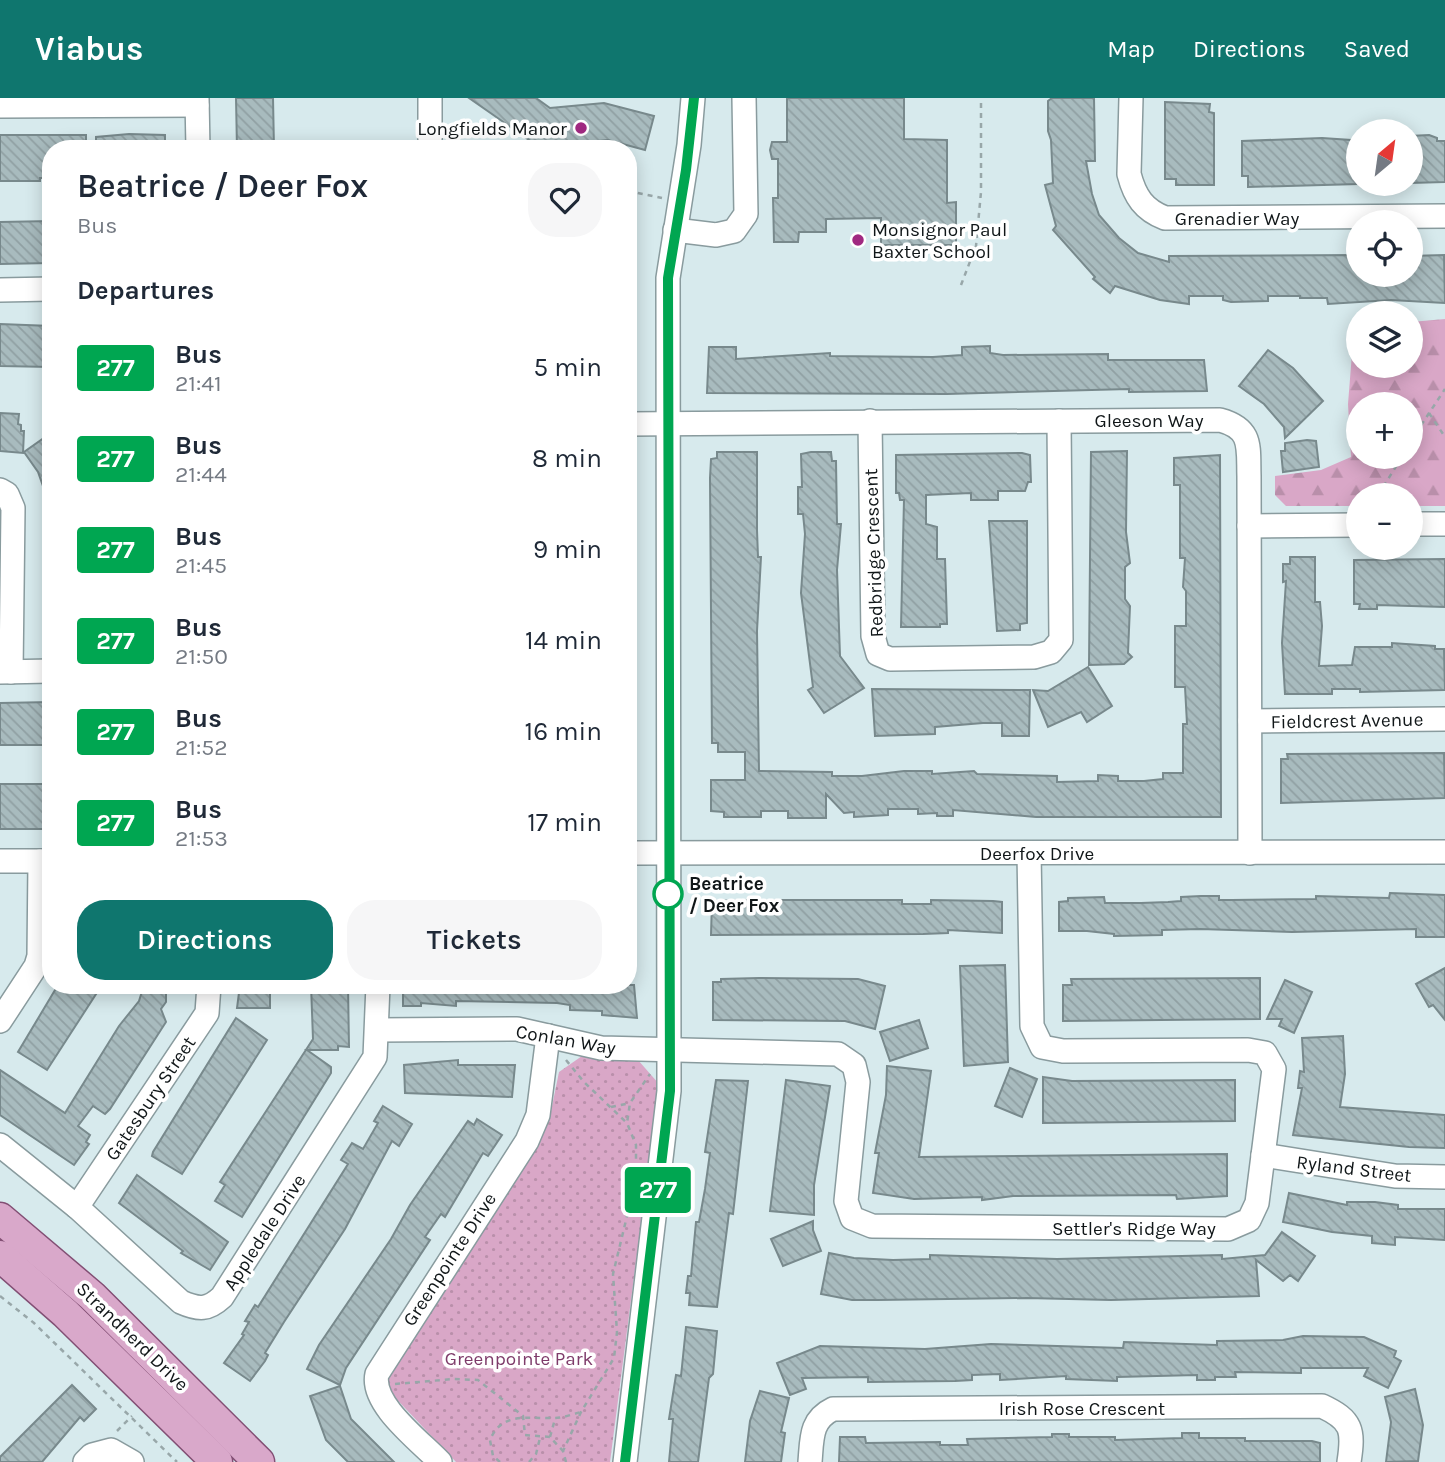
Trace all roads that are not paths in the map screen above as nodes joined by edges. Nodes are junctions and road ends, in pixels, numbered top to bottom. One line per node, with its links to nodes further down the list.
1 (430, 98): 8 (street)
2 (694, 98): 10 (street)
3 (744, 98): 10 (street)
4 (1131, 98): 9 (street, Grenadier Way)
5 (197, 101): 6 (street); 7 (street)
6 (0, 106)
7 (198, 140)
8 (430, 140)
9 (1445, 216)
10 (675, 230): 16 (street)
11 (42, 289): 12 (street)
12 (0, 290)
13 (870, 421): 14 (street, Gleeson Way); 14 (street, Redbridge Crescent); 16 (street, Gleeson Way)
14 (1059, 421): 21 (street, Gleeson Way)
15 (637, 424): 16 (street, Gleeson Way)
16 (669, 424): 30 (street)
17 (0, 491): 23 (street)
18 (1423, 524): 19 (street)
19 (1445, 524)
20 (1346, 525): 21 (street)
21 (1249, 526): 25 (street, Gleeson Way)
22 (42, 671): 23 (street)
23 (6, 672)
24 (1445, 719): 25 (street, Fieldcrest Avenue)
25 (1250, 721): 29 (street, Gleeson Way)
26 (1445, 852): 29 (street, Deerfox Drive)
27 (637, 853): 30 (street, Deerfox Drive)
28 (1029, 853): 29 (street, Deerfox Drive); 30 (street, Deerfox Drive); 41 (street, Settler's Ridge Way)
29 (1250, 853)
30 (669, 854): 39 (street)
31 (0, 861): 32 (street)
32 (42, 861)
33 (42, 908): 36 (street)
34 (208, 994): 43 (street, Gatesbury Street)
35 (378, 994): 37 (street, Appledale Drive)
36 (0, 1021)
37 (378, 1030): 38 (street, Conlan Way); 43 (street, Appledale Drive)
38 (548, 1036): 39 (street, Conlan Way); 50 (street, Greenpointe Drive)
39 (671, 1048): 41 (street, Settler's Ridge Way); 51 (street)
40 (0, 1145): 43 (street, Appledale Drive)
41 (1263, 1155): 42 (street, Ryland Street)
42 (1445, 1177)
43 (77, 1207)
44 (0, 1218): 49 (main road, Strandherd Drive)
45 (0, 1256): 48 (main road, Strandherd Drive)
46 (85, 1462): 47 (street)
47 (132, 1462)
48 (217, 1462)
49 (259, 1462)
50 (440, 1462)
51 (625, 1462)
52 (810, 1462): 53 (street, Irish Rose Crescent)
53 (1349, 1462)

